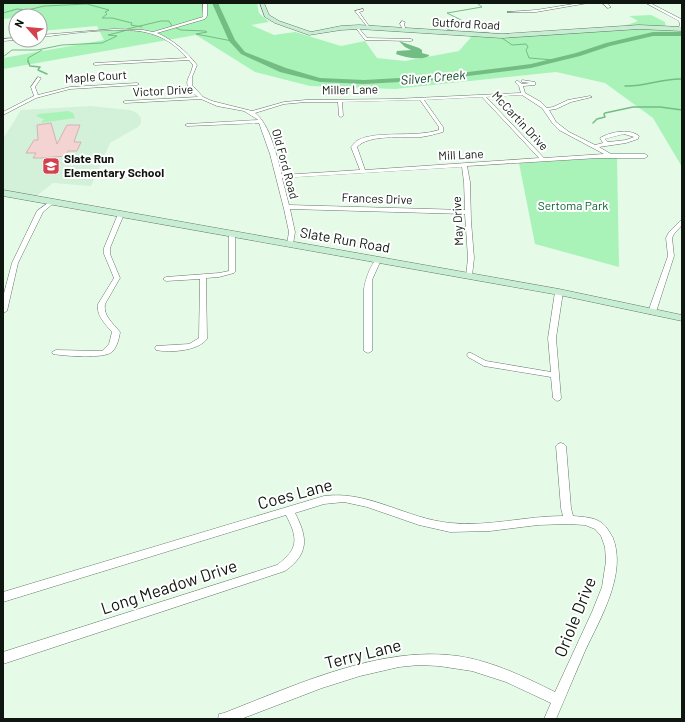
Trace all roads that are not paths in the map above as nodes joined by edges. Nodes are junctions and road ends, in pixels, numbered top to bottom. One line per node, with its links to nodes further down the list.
1 (205, 3): 14 (street)
2 (262, 3): 10 (street, Gutford Road)
3 (586, 3): 8 (street)
4 (604, 3): 6 (street)
5 (648, 3): 12 (street)
6 (609, 7)
7 (362, 10): 11 (street)
8 (509, 12)
9 (403, 22): 13 (street)
10 (357, 27): 11 (street, Gutford Road); 16 (street)
11 (370, 28): 13 (street, Gutford Road)
12 (681, 29): 13 (street, Gutford Road)
13 (405, 30)
14 (152, 33): 15 (street); 17 (street)
15 (48, 35)
16 (411, 40)
17 (190, 59): 18 (street); 26 (street, Old Ford Road)
18 (95, 64)
19 (39, 78): 24 (street)
20 (520, 83): 22 (street)
21 (137, 84): 24 (street, Maple Court)
22 (523, 94): 23 (street, Miller Lane); 30 (street)
23 (483, 96): 27 (street, Miller Lane); 40 (street, McCartin Drive)
24 (34, 97): 32 (street, Maple Court)
25 (590, 97): 30 (street)
26 (202, 98): 29 (street, Victor Drive); 31 (street, Old Ford Road)
27 (420, 99): 28 (street, Miller Lane); 42 (street)
28 (340, 100): 31 (street, Miller Lane); 33 (street)
29 (124, 102)
30 (546, 109): 37 (street)
31 (251, 113): 34 (street, Old Ford Road)
32 (3, 114)
33 (341, 116)
34 (261, 121): 35 (street); 43 (street, Old Ford Road)
35 (187, 125)
36 (606, 143): 36 (street); 37 (street)
37 (595, 146): 38 (street)
38 (610, 156): 39 (street, Mill Lane); 40 (street, Mill Lane)
39 (644, 156)
40 (543, 160): 41 (street, Mill Lane)
41 (464, 165): 42 (street, Mill Lane); 47 (street, May Drive)
42 (363, 171): 43 (street, Mill Lane)
43 (279, 177): 46 (street, Old Ford Road)
44 (3, 193): 45 (street, Slate Run Road)
45 (52, 202): 48 (street, Slate Run Road); 57 (street)
46 (286, 207): 47 (street, Frances Drive); 51 (street, Old Ford Road)
47 (467, 212): 54 (street, May Drive)
48 (121, 214): 50 (street, Slate Run Road); 61 (street)
49 (682, 222): 58 (street)
50 (232, 234): 51 (street, Slate Run Road); 53 (street)
51 (290, 244): 52 (street, Slate Run Road)
52 (378, 260): 54 (street, Slate Run Road); 62 (street)
53 (203, 276): 55 (street); 60 (street)
54 (469, 276): 56 (street, Slate Run Road)
55 (166, 279)
56 (559, 292): 58 (street, Slate Run Road); 64 (street)
57 (3, 311)
58 (652, 312): 59 (street, Slate Run Road)
59 (682, 318)
60 (159, 348)
61 (56, 352)
62 (368, 352)
63 (471, 355): 64 (street)
64 (555, 375): 65 (street)
65 (557, 398)
66 (561, 446): 68 (street)
67 (289, 510): 68 (street, Coes Lane); 70 (street, Coes Lane); 71 (street, Long Meadow Drive)
68 (569, 520): 69 (street, Coes Lane)
69 (600, 526): 72 (street, Oriole Drive)
70 (3, 598)
71 (3, 658)
72 (558, 700): 73 (street, Terry Lane); 74 (street, Oriole Drive)
73 (224, 719)
74 (550, 719)

